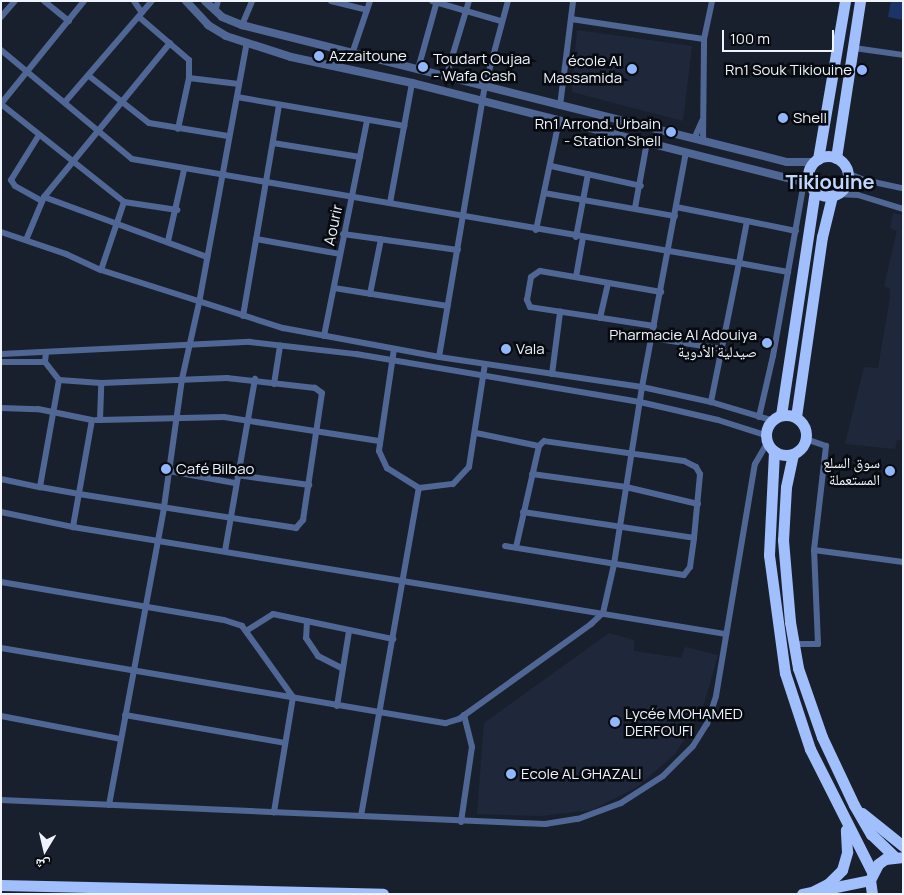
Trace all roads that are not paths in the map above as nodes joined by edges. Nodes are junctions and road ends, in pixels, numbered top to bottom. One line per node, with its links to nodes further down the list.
1 (14, 1): 23 (street)
2 (44, 1): 25 (street)
3 (84, 1): 25 (street)
4 (134, 1): 22 (street)
5 (152, 1): 22 (street)
6 (186, 1): 29 (street)
7 (205, 1): 20 (street)
8 (218, 1): 20 (street)
9 (252, 1): 27 (street)
10 (331, 1): 19 (street)
11 (370, 1): 19 (street)
12 (469, 1): 21 (street)
13 (508, 1): 26 (street)
14 (573, 1): 24 (street)
15 (712, 1): 28 (street)
16 (845, 1): 64 (highway)
17 (860, 1): 31 (highway)
18 (435, 2): 21 (street); 35 (street)
19 (367, 10): 33 (street)
20 (215, 11): 27 (street)
21 (466, 12): 26 (street); 38 (street)
22 (140, 15): 30 (street); 37 (street)
23 (1, 17)
24 (571, 19): 28 (street); 48 (street)
25 (68, 21): 36 (street)
26 (501, 21): 42 (street)
27 (242, 25): 33 (street)
28 (704, 40): 51 (street)
29 (246, 42): 40 (street); 41 (street)
30 (170, 43): 39 (street); 44 (street)
31 (854, 48): 34 (street); 63 (highway)
32 (1, 50): 36 (street)
33 (353, 51): 35 (street)
34 (903, 56)
35 (418, 69): 38 (street)
36 (29, 71): 46 (street); 55 (street)
37 (89, 76): 44 (street); 46 (street)
38 (446, 77): 42 (street)
39 (189, 78): 41 (street); 53 (street)
40 (412, 83): 45 (street); 52 (street)
41 (239, 84): 43 (street)
42 (485, 86): 45 (street); 48 (street)
43 (237, 97): 47 (street); 56 (street)
44 (124, 101): 53 (street); 54 (street)
45 (483, 101): 50 (street); 86 (street)
46 (65, 102): 54 (street)
47 (280, 105): 49 (street); 60 (street)
48 (560, 106): 57 (street)
49 (368, 120): 52 (street); 62 (street, Aourir)
50 (559, 121): 59 (street); 66 (street)
51 (702, 121): 57 (street); 58 (street)
52 (404, 126): 81 (street)
53 (178, 129): 56 (street)
54 (98, 131): 65 (street); 67 (street)
55 (39, 135): 65 (street); 78 (street)
56 (228, 136): 69 (street)
57 (694, 138): 58 (street)
58 (703, 141): 64 (street)
59 (648, 142): 61 (street); 72 (street)
60 (273, 143): 62 (street); 71 (street)
61 (686, 152): 73 (street); 82 (street)
62 (360, 157): 77 (street, Aourir)
63 (836, 158): 64 (highway); 68 (highway)
64 (816, 161): 73 (highway)
65 (72, 163): 78 (street); 80 (street)
66 (551, 166): 70 (street); 75 (street)
67 (184, 170): 69 (street); 85 (street)
68 (847, 172): 74 (street); 76 (highway)
69 (221, 174): 71 (street); 102 (street)
70 (588, 174): 72 (street); 79 (street)
71 (265, 182): 77 (street); 95 (street)
72 (641, 186): 83 (street)
73 (810, 186): 76 (highway); 91 (street); 145 (highway)
74 (903, 188)
75 (544, 193): 79 (street); 90 (street)
76 (834, 195): 84 (street); 143 (highway)
77 (352, 197): 81 (street); 93 (street, Aourir)
78 (43, 199): 89 (street); 97 (street)
79 (584, 200): 83 (street); 94 (street)
80 (124, 202): 85 (street); 89 (street)
81 (390, 203): 86 (street)
82 (676, 206): 87 (street); 88 (street)
83 (635, 208): 87 (street)
84 (903, 209)
85 (177, 210): 98 (street)
86 (465, 215): 90 (street); 99 (street)
87 (674, 216): 100 (street)
88 (747, 222): 91 (street); 103 (street)
89 (119, 224): 98 (street); 104 (street)
90 (536, 230): 94 (street)
91 (796, 231): 105 (street)
92 (1, 232): 97 (street)
93 (343, 234): 96 (street); 101 (street, Aourir)
94 (580, 237): 100 (street); 106 (street)
95 (256, 239): 101 (street); 114 (street)
96 (381, 239): 99 (street); 110 (street)
97 (26, 240): 104 (street)
98 (168, 241): 102 (street)
99 (458, 250): 112 (street)
100 (667, 251): 103 (street); 109 (street)
101 (340, 254): 108 (street, Aourir)
102 (207, 257): 111 (street)
103 (739, 263): 105 (street); 122 (street)
104 (102, 270): 111 (street)
105 (788, 272): 142 (street)
106 (576, 277): 107 (street); 113 (street)
107 (608, 284): 109 (street); 115 (street)
108 (334, 288): 110 (street); 117 (street, Aourir)
109 (661, 292): 116 (street)
110 (370, 294): 112 (street)
111 (199, 303): 114 (street); 119 (street)
112 (448, 306): 125 (street)
113 (560, 312): 115 (street); 130 (street)
114 (243, 316): 117 (street)
115 (600, 318): 116 (street)
116 (654, 326): 118 (street)
117 (324, 336): 121 (street)
118 (652, 338): 122 (street); 137 (street)
119 (189, 343): 120 (street); 123 (street); 132 (street)
120 (280, 346): 126 (street); 136 (street)
121 (394, 349): 125 (street); 126 (street)
122 (723, 349): 139 (street)
123 (46, 352): 124 (street); 128 (street)
124 (1, 354)
125 (439, 357): 129 (street)
126 (392, 361): 131 (street); 152 (street)
127 (1, 362): 128 (street)
128 (45, 362): 134 (street)
129 (485, 364): 130 (street); 131 (street)
130 (552, 374): 137 (street)
131 (484, 378): 138 (street); 150 (street)
132 (182, 379): 133 (street); 135 (street); 144 (street)
133 (256, 379): 136 (street); 148 (street)
134 (59, 380): 135 (street); 141 (street)
135 (101, 383): 147 (street)
136 (274, 384): 149 (street)
137 (642, 387): 138 (street); 139 (street)
138 (640, 402): 153 (street); 155 (street)
139 (711, 402): 142 (street)
140 (1, 408): 141 (street)
141 (54, 412): 146 (street); 163 (street)
142 (759, 417): 145 (street)
143 (796, 417): 145 (highway); 151 (highway)
144 (178, 418): 147 (street); 148 (street); 157 (street)
145 (776, 418): 153 (highway)
146 (92, 420): 147 (street); 166 (street)
147 (100, 420)
148 (248, 420): 149 (street); 159 (street)
149 (318, 432): 152 (street); 162 (street)
150 (476, 433): 154 (street); 165 (street)
151 (806, 438): 156 (highway); 178 (street)
152 (379, 441): 165 (street)
153 (769, 443): 156 (highway); 189 (street); 208 (highway)
154 (539, 446): 155 (street); 158 (street)
155 (631, 452): 164 (street); 167 (street)
156 (793, 454): 191 (highway)
157 (169, 471): 161 (street); 168 (street)
158 (532, 474): 164 (street); 170 (street)
159 (236, 475): 161 (street); 162 (street)
160 (1, 479): 163 (street)
161 (235, 482): 171 (street)
162 (310, 485): 171 (street)
163 (40, 487): 166 (street)
164 (626, 487): 167 (street); 172 (street)
165 (419, 488): 182 (street)
166 (79, 494): 168 (street); 173 (street)
167 (698, 504): 174 (street)
168 (164, 506): 171 (street); 175 (street)
169 (1, 512): 173 (street)
170 (524, 512): 172 (street); 177 (street)
171 (230, 518): 179 (street)
172 (620, 526): 174 (street); 181 (street)
173 (73, 527): 175 (street)
174 (694, 538): 181 (street)
175 (158, 540): 179 (street); 184 (street)
176 (505, 546): 177 (street)
177 (516, 547): 181 (street)
178 (814, 550): 180 (street); 191 (street)
179 (225, 551): 182 (street)
180 (903, 562)
181 (614, 564): 185 (street)
182 (401, 580): 185 (street); 190 (street)
183 (1, 582): 184 (street)
184 (144, 606): 187 (street); 194 (street)
185 (603, 613): 189 (street); 199 (street)
186 (307, 621): 187 (street); 188 (street); 193 (street)
187 (246, 631): 195 (street)
188 (349, 631): 190 (street); 193 (street)
189 (726, 634): 209 (street)
190 (393, 639): 197 (street)
191 (793, 644): 205 (highway)
192 (1, 648): 194 (street)
193 (343, 669): 196 (street)
194 (132, 671): 195 (street); 198 (street)
195 (293, 697): 196 (street); 202 (street)
196 (337, 706): 197 (street)
197 (380, 711): 199 (street); 207 (street)
198 (125, 715): 201 (street); 202 (street)
199 (464, 715): 209 (street)
200 (1, 716): 201 (street)
201 (120, 739): 204 (street)
202 (285, 743): 206 (street)
203 (1, 800): 204 (street)
204 (109, 805): 206 (street)
205 (854, 805): 210 (highway); 211 (highway)
206 (274, 812): 207 (street)
207 (361, 816): 209 (street)
208 (843, 816): 212 (highway); 214 (highway)
209 (461, 822)
210 (903, 846)
211 (898, 856): 212 (highway)
212 (871, 876): 214 (highway); 217 (highway)
213 (1, 885): 215 (highway)
214 (814, 891): 216 (highway)
215 (383, 894)
216 (802, 894)
217 (872, 894)

